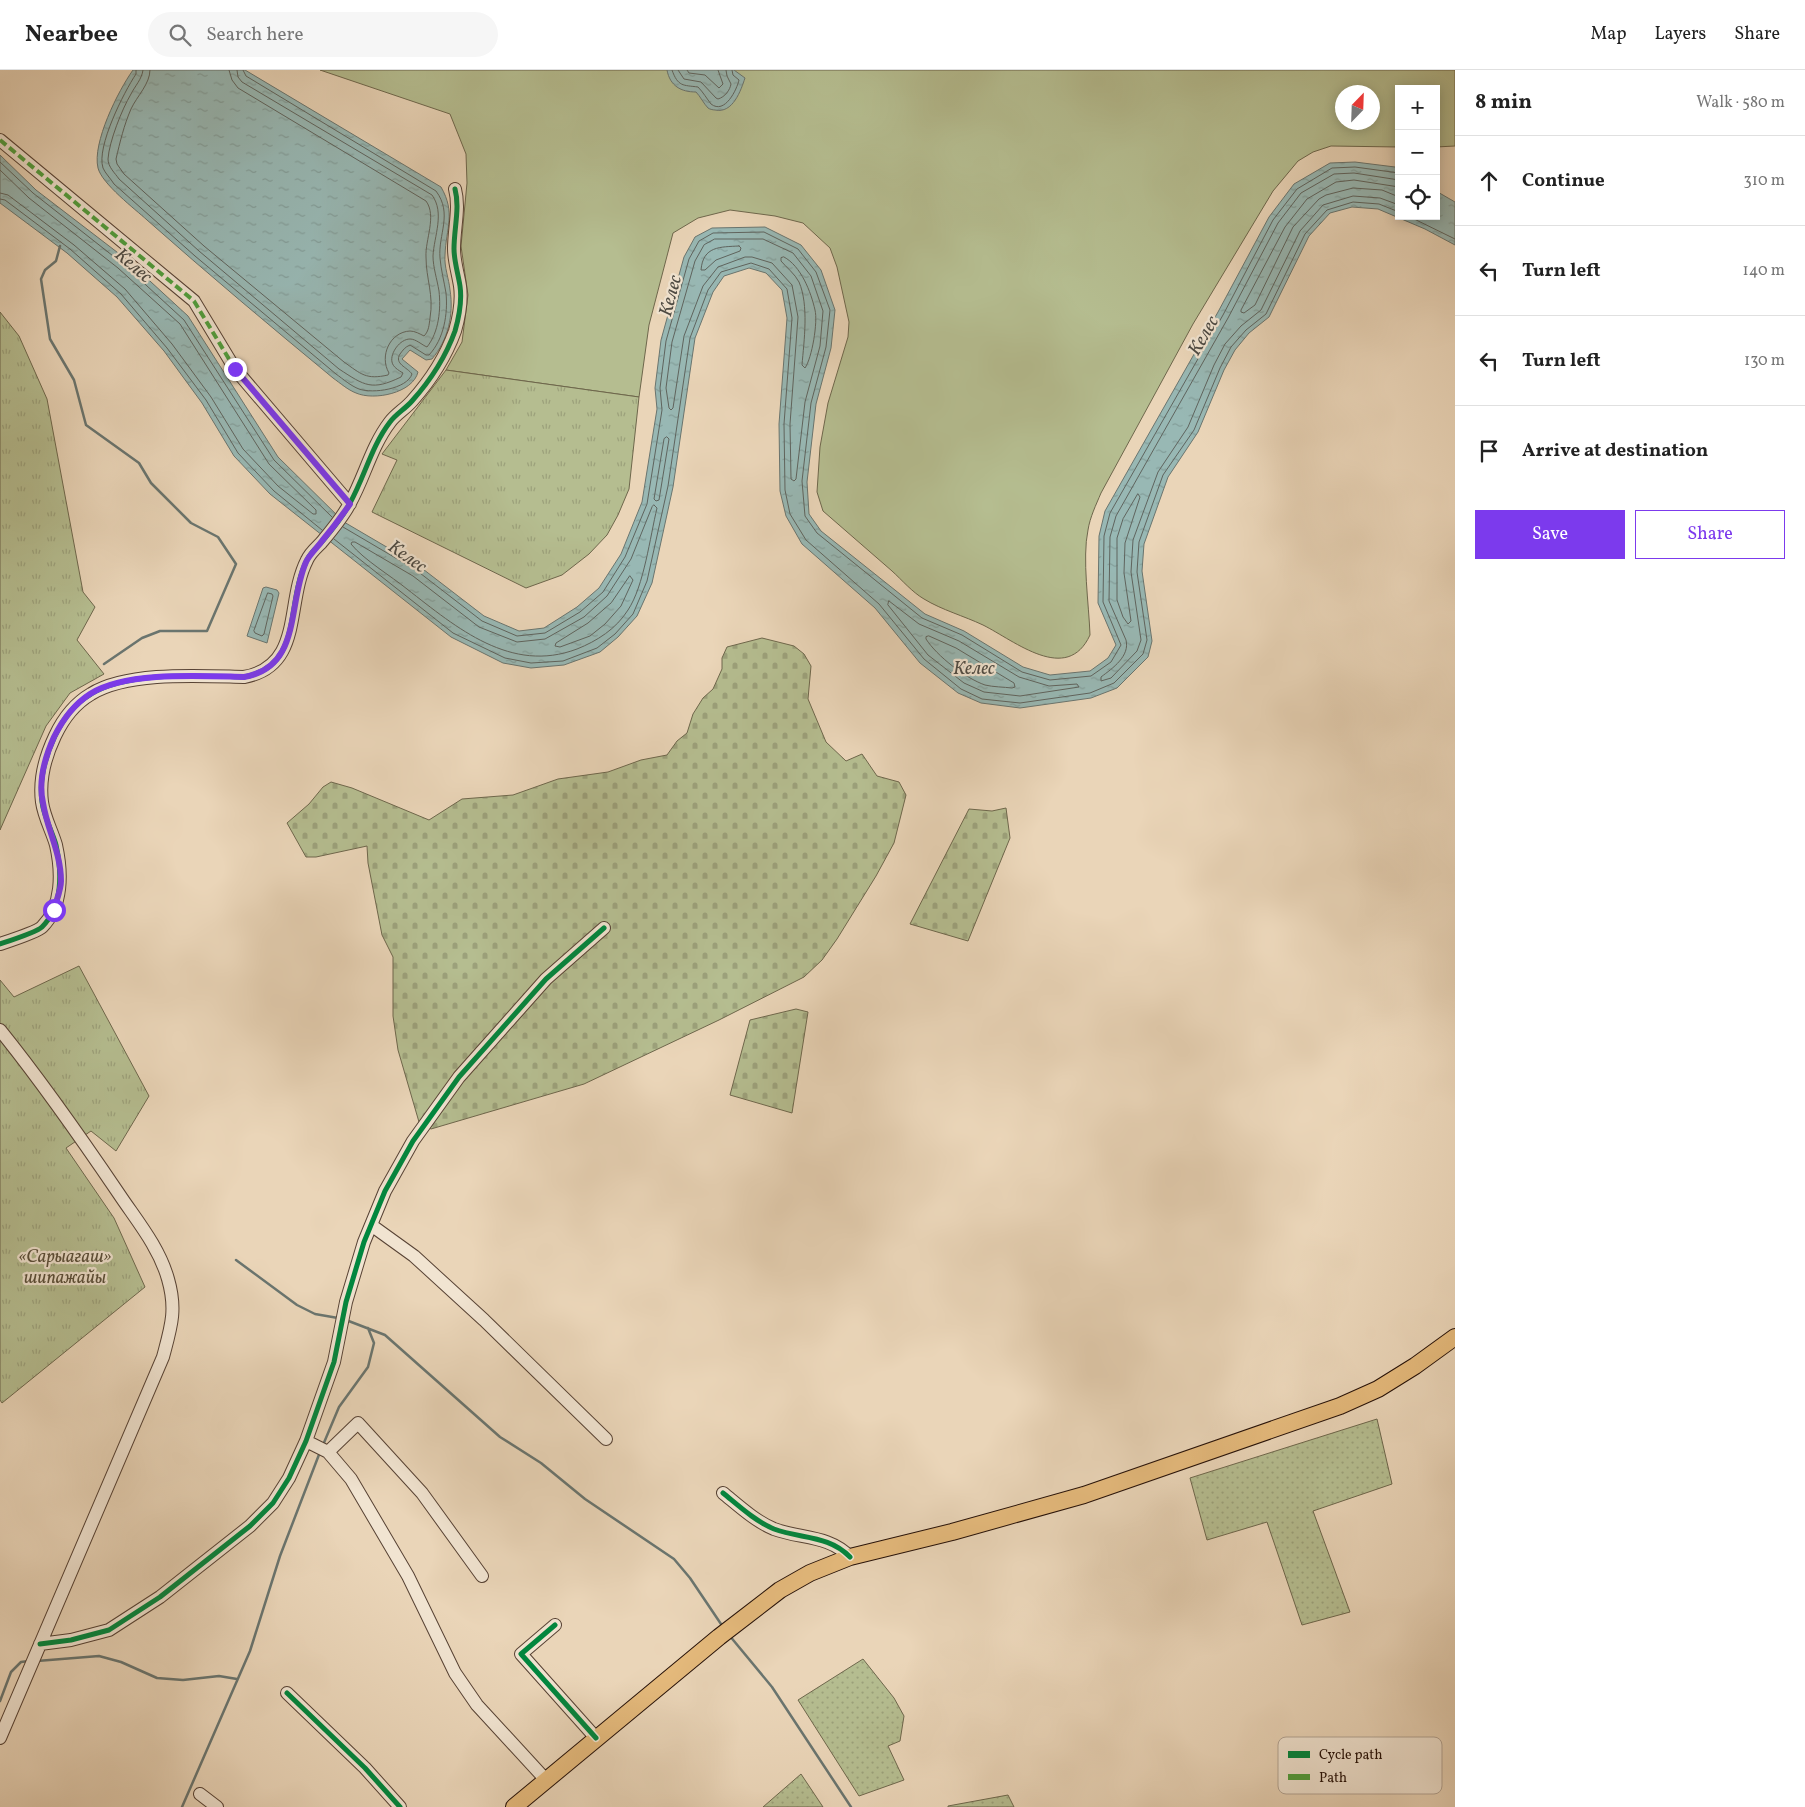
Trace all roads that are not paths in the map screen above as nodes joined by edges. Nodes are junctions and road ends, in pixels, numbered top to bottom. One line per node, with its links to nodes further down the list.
1 (0, 140): 3 (street)
2 (455, 188): 3 (street)
3 (350, 504): 5 (street)
4 (604, 928): 7 (street)
5 (0, 944)
6 (0, 1030): 16 (street)
7 (371, 1225): 9 (street); 10 (street)
8 (1455, 1337): 13 (main road)
9 (606, 1439)
10 (306, 1441): 11 (street); 16 (street)
11 (328, 1452): 14 (street); 20 (street)
12 (723, 1492): 13 (street)
13 (850, 1557): 19 (main road)
14 (482, 1576)
15 (555, 1625): 19 (street)
16 (40, 1644): 18 (street)
17 (287, 1693): 23 (street)
18 (0, 1738)
19 (596, 1738): 20 (main road)
20 (546, 1780): 24 (main road)
21 (200, 1794): 22 (street)
22 (217, 1807)
23 (400, 1807)
24 (514, 1807)

